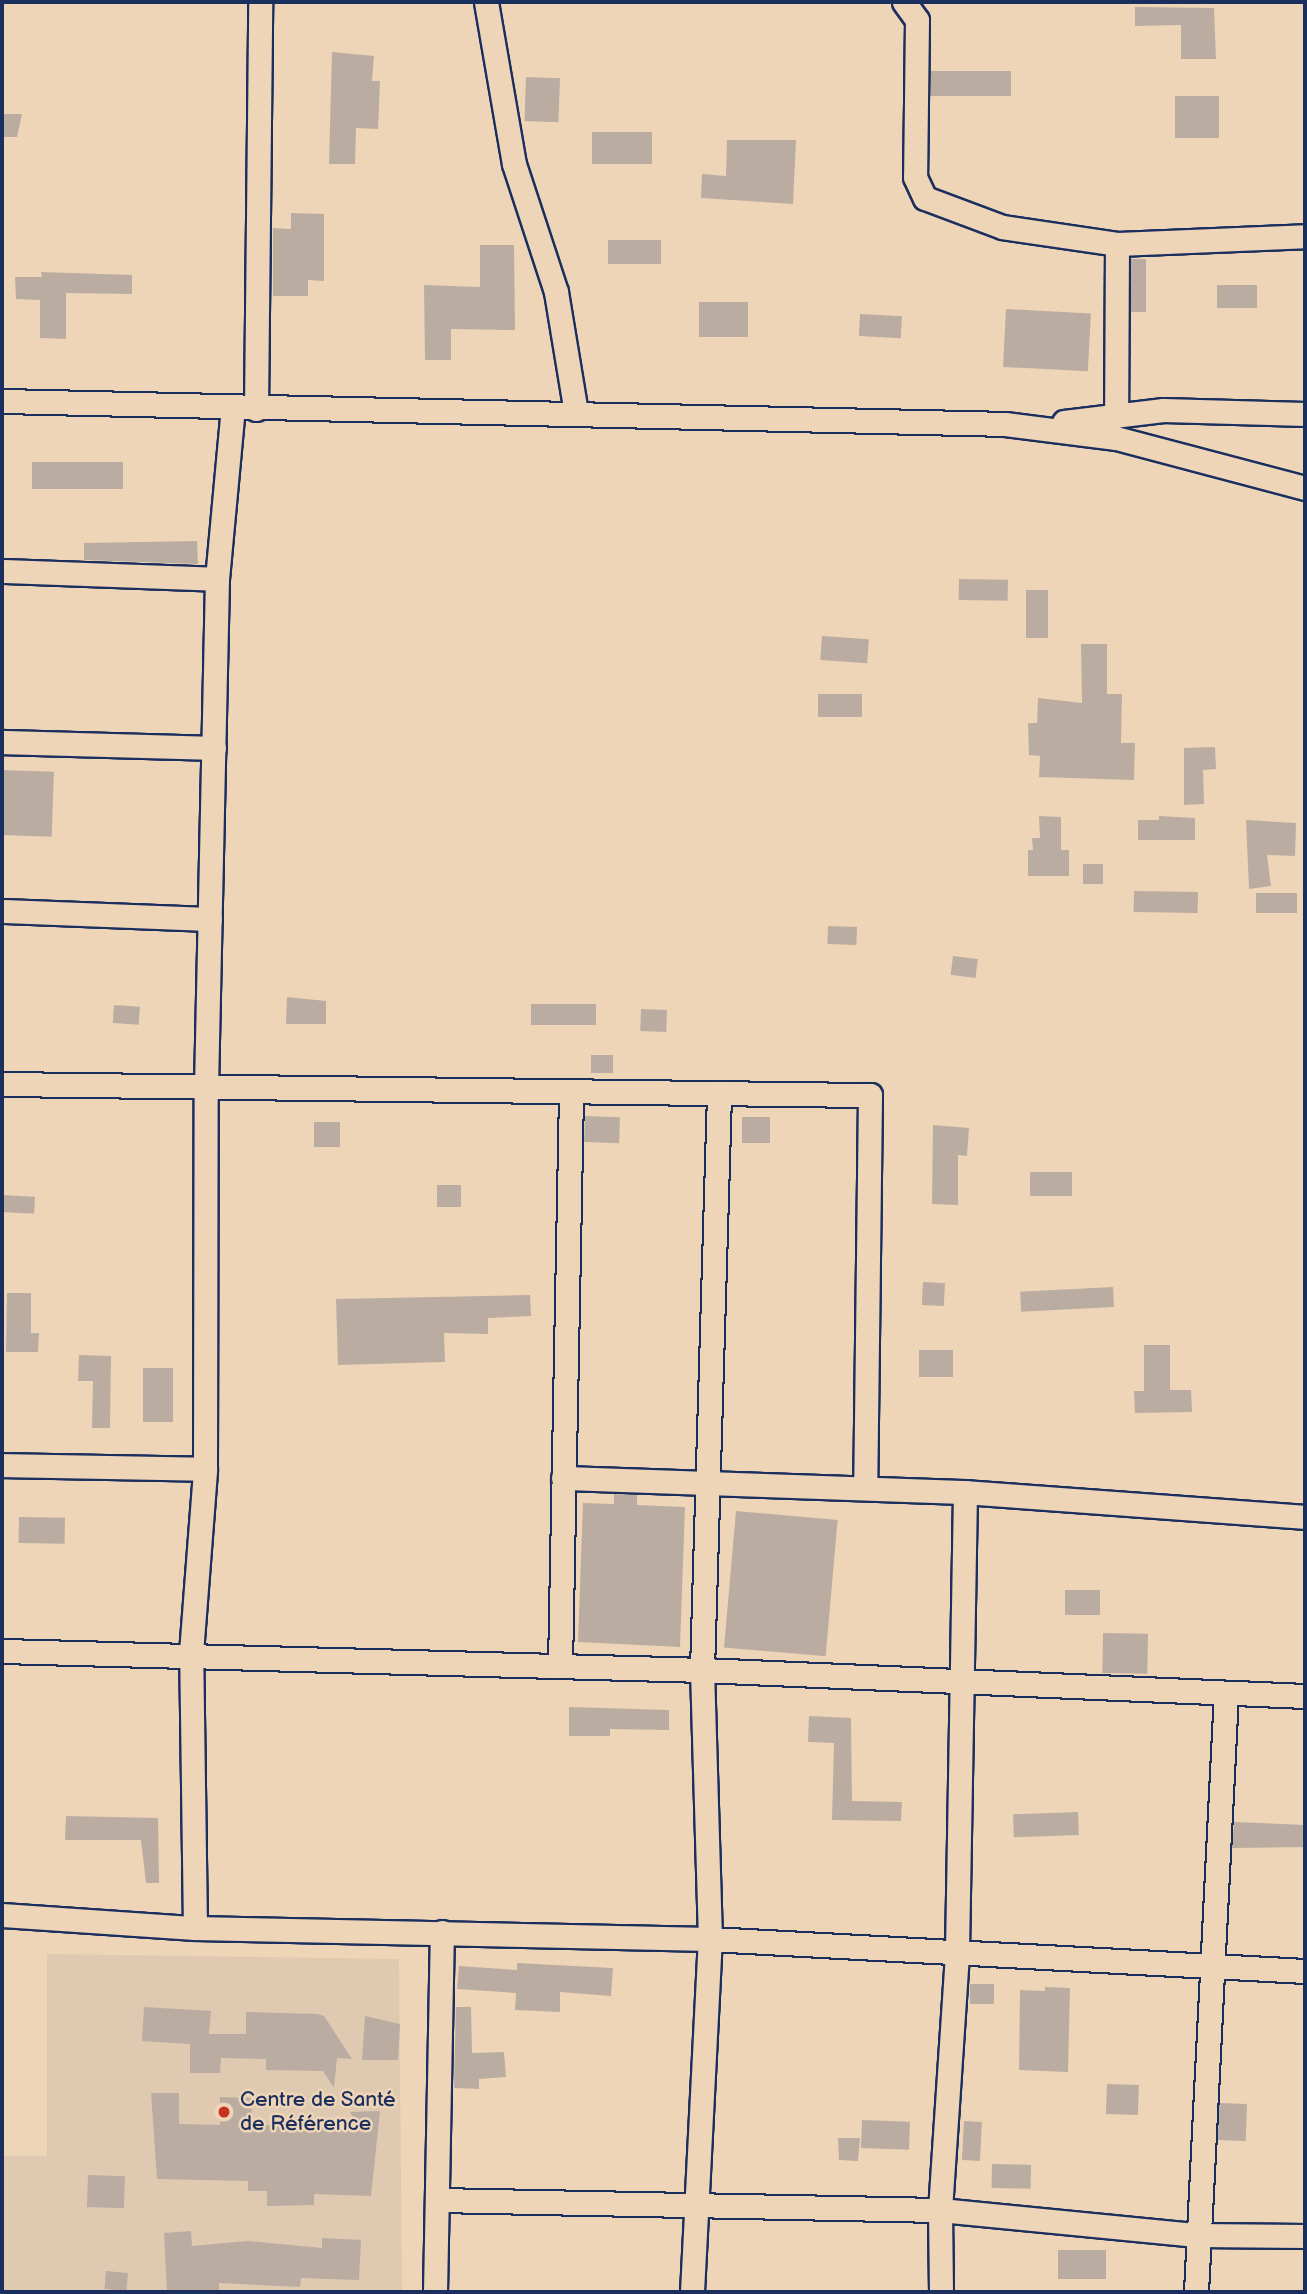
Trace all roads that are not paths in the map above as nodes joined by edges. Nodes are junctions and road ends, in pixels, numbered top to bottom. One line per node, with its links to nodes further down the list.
1 (261, 2): 8 (street)
2 (486, 2): 9 (street)
3 (904, 2): 5 (street)
4 (1305, 236): 5 (street)
5 (1117, 244): 11 (street)
6 (2, 401): 7 (street)
7 (233, 408): 8 (street); 15 (street)
8 (256, 409): 9 (street)
9 (576, 413): 12 (street)
10 (1305, 414): 11 (street)
11 (1116, 416): 12 (street)
12 (1005, 424): 13 (street)
13 (1305, 488)
14 (2, 571): 15 (street)
15 (217, 579): 17 (street)
16 (2, 742): 17 (street)
17 (214, 748): 19 (street)
18 (2, 911): 19 (street)
19 (210, 919): 21 (street)
20 (2, 1084): 21 (street)
21 (206, 1087): 22 (street); 25 (street)
22 (572, 1092): 23 (street); 26 (street)
23 (719, 1094): 27 (street); 28 (street)
24 (2, 1465): 25 (street)
25 (205, 1469): 32 (street)
26 (563, 1478): 27 (street); 33 (street)
27 (708, 1483): 28 (street); 34 (street)
28 (865, 1488): 29 (street)
29 (965, 1492): 30 (street); 35 (street)
30 (1305, 1517)
31 (2, 1651): 32 (street)
32 (191, 1653): 33 (street); 39 (street)
33 (560, 1666): 34 (street)
34 (702, 1670): 35 (street); 41 (street)
35 (960, 1682): 36 (street); 42 (street)
36 (1226, 1695): 37 (street); 43 (street)
37 (1305, 1696)
38 (2, 1915): 39 (street)
39 (195, 1928): 40 (street)
40 (442, 1932): 41 (street); 45 (street)
41 (710, 1939): 42 (street); 46 (street)
42 (957, 1951): 43 (street); 47 (street)
43 (1215, 1969): 44 (street); 48 (street)
44 (1305, 1971)
45 (438, 2200): 46 (street); 50 (street)
46 (695, 2204): 47 (street); 51 (street)
47 (940, 2210): 48 (street); 52 (street)
48 (1197, 2235): 49 (street); 53 (street)
49 (1305, 2236)
50 (435, 2292)
51 (692, 2292)
52 (941, 2292)
53 (1196, 2292)

